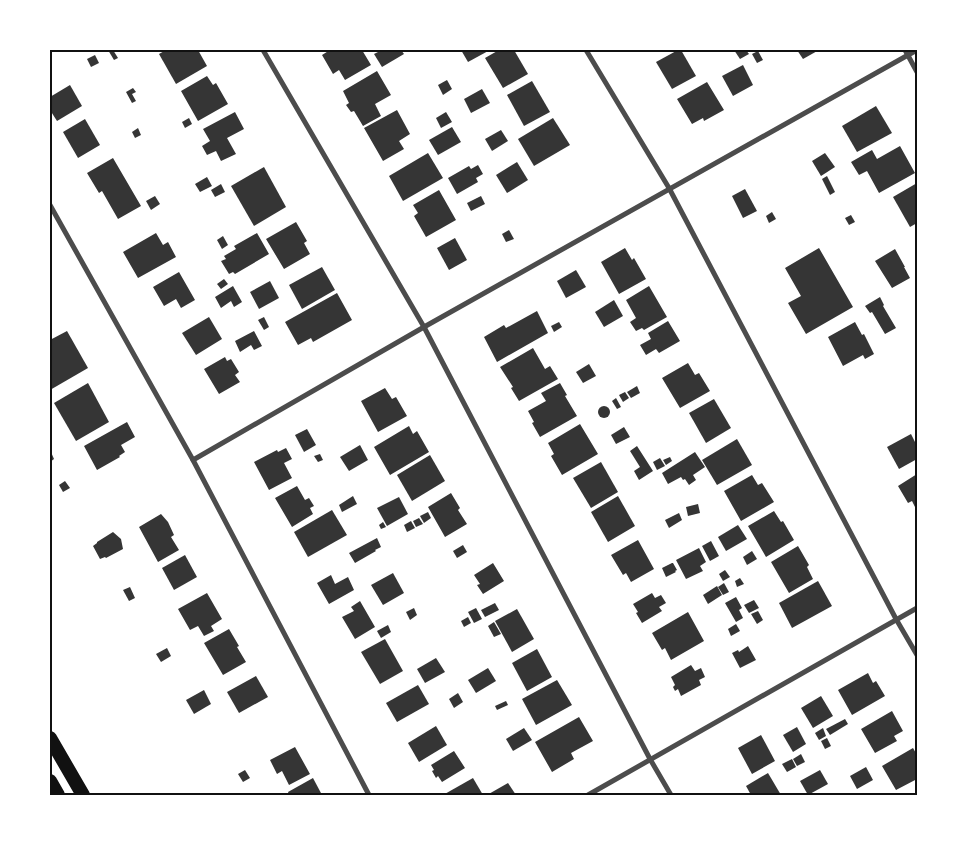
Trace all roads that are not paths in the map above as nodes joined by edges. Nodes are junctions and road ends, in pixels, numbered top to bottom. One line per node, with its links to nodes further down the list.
1 (263, 50): 8 (street)
2 (586, 50): 6 (street)
3 (917, 50): 4 (street)
4 (906, 53): 5 (street); 6 (street)
5 (917, 72)
6 (669, 188): 8 (street); 11 (street)
7 (50, 205): 9 (street)
8 (424, 326): 9 (street); 14 (street)
9 (193, 460): 18 (street)
10 (917, 608): 11 (street)
11 (896, 620): 12 (street); 14 (street)
12 (917, 655)
13 (50, 738): 17 (highway)
14 (650, 759): 19 (street); 20 (street)
15 (50, 781): 16 (highway)
16 (58, 795)
17 (82, 795)
18 (369, 795)
19 (588, 795)
20 (671, 795)

